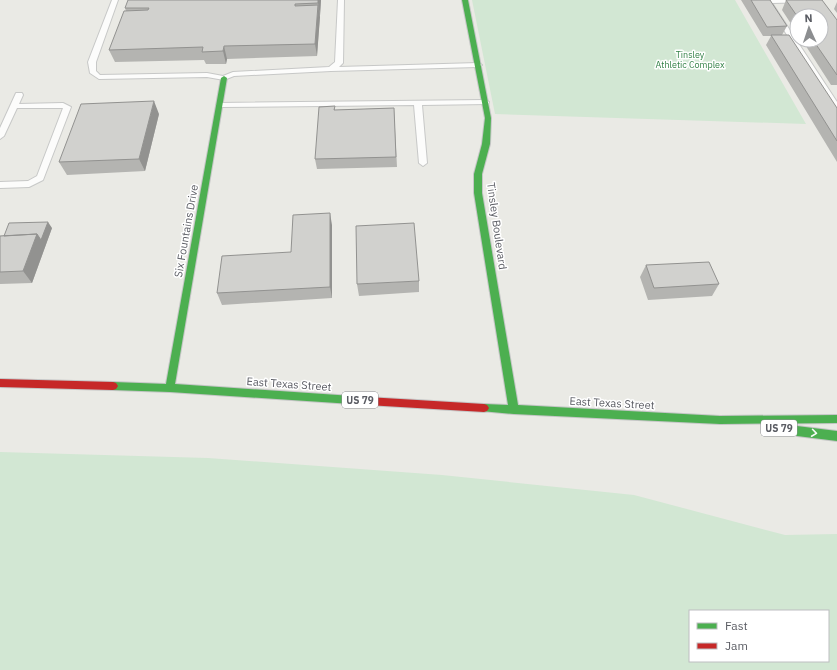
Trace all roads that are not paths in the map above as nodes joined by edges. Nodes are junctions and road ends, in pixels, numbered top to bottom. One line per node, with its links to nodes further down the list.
1 (115, 0): 7 (lane)
2 (341, 0): 6 (lane)
3 (465, 0): 5 (street, Tinsley Boulevard)
4 (816, 0): 8 (lane)
5 (478, 64): 6 (lane); 11 (street, Tinsley Boulevard)
6 (331, 69): 7 (lane)
7 (224, 78): 13 (street, Six Fountains Drive)
8 (828, 93): 9 (lane); 15 (lane)
9 (837, 93)
10 (19, 95): 14 (lane)
11 (485, 102): 12 (lane); 21 (street, Tinsley Boulevard)
12 (418, 103): 13 (lane); 17 (lane)
13 (220, 105): 20 (street, Six Fountains Drive)
14 (14, 106): 16 (lane); 18 (lane)
15 (837, 108)
16 (0, 136)
17 (423, 163)
18 (0, 185)
19 (0, 383): 20 (street, East Texas Street / US 79)
20 (170, 388): 21 (street, East Texas Street / US 79)
21 (514, 410): 23 (street, East Texas Street / US 79)
22 (837, 419): 23 (street, East Texas Street / US 79)
23 (720, 420): 24 (street, East Texas Street / US 79, one-way to 24)
24 (837, 436)

